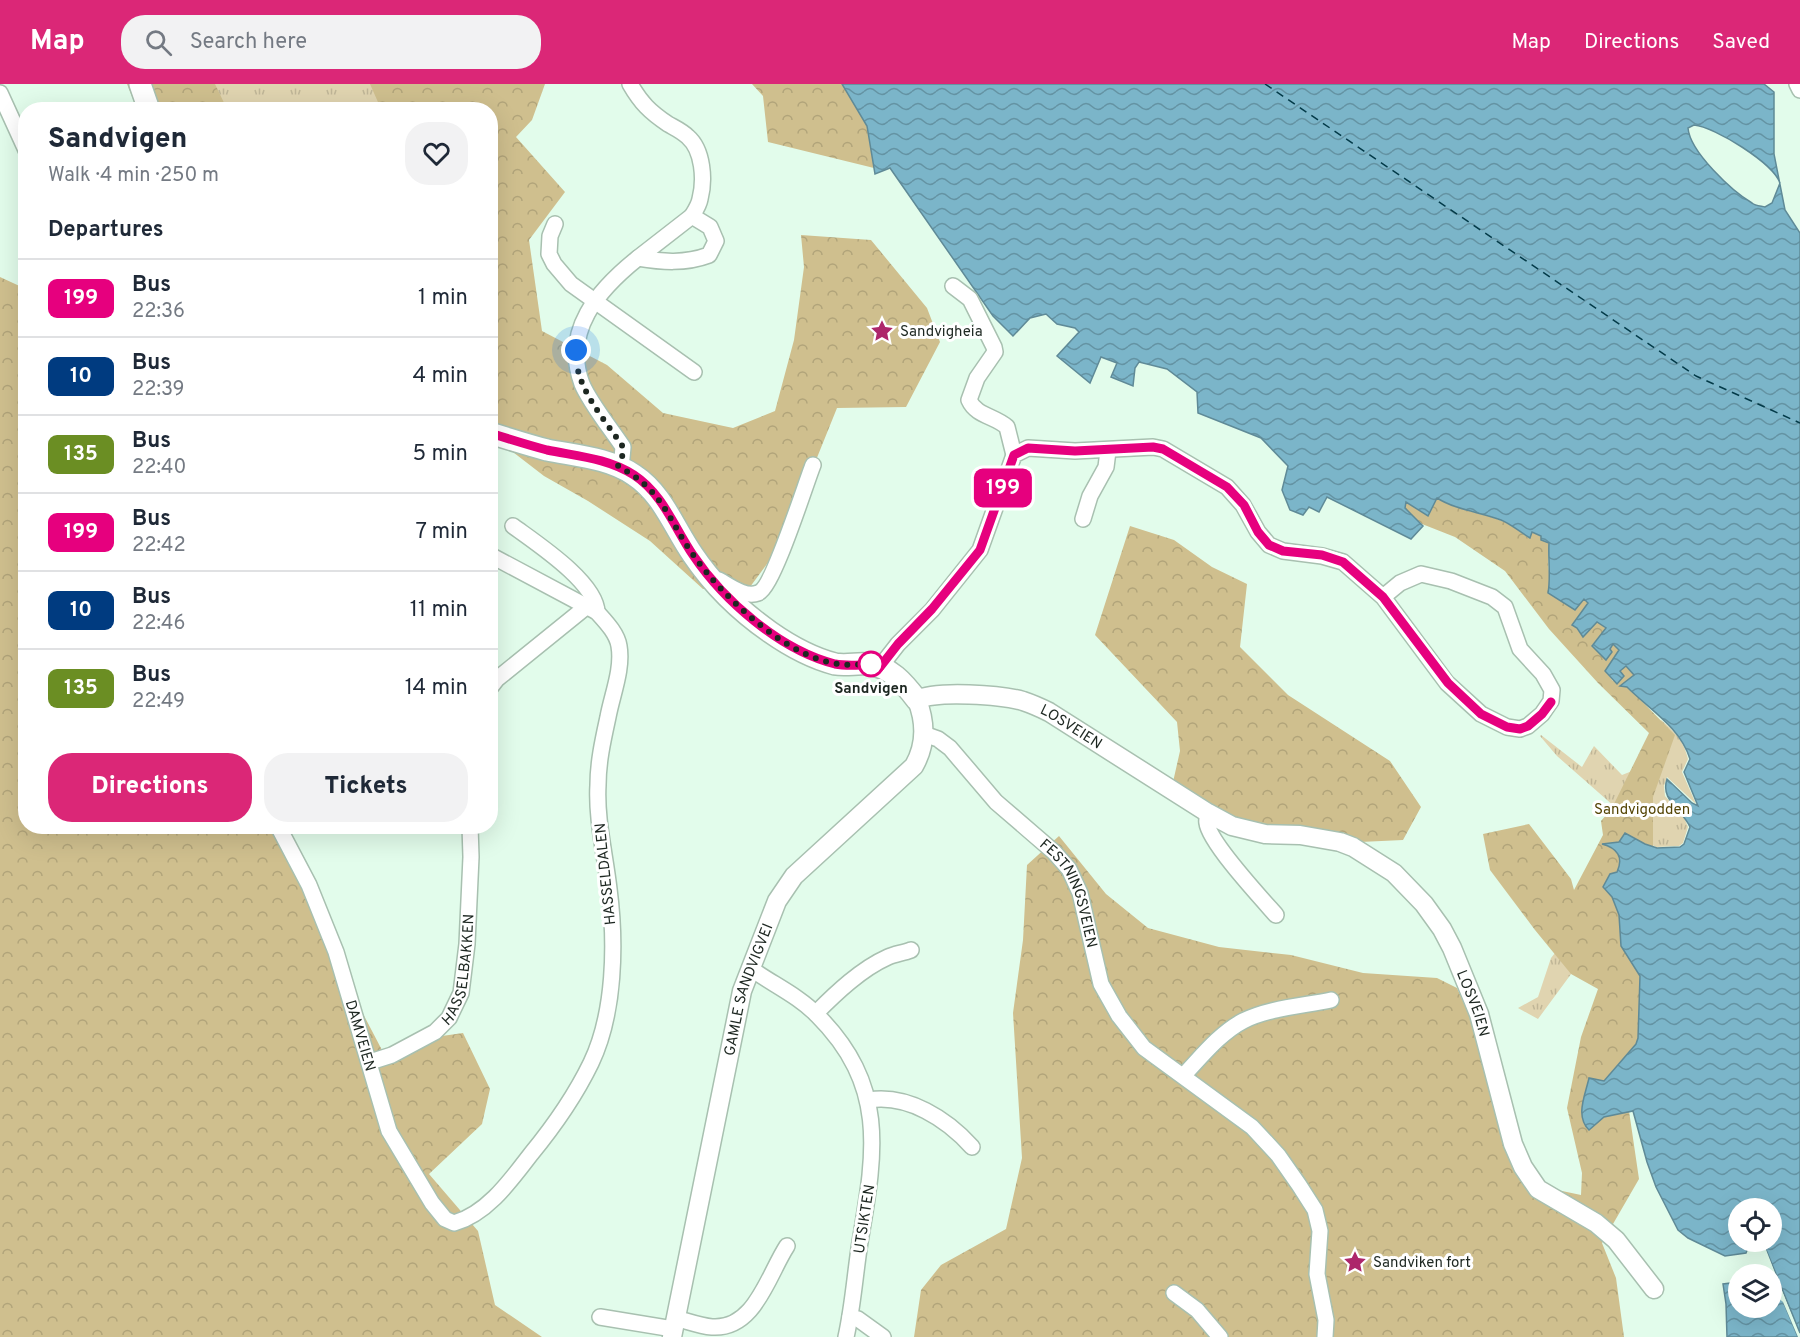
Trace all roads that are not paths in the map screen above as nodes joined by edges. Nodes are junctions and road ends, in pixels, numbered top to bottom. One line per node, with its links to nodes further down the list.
1 (140, 84): 6 (main road)
2 (630, 84): 8 (street)
3 (1797, 84): 4 (street)
4 (1800, 90)
5 (0, 93): 7 (street)
6 (146, 102)
7 (18, 132)
8 (693, 216): 10 (street); 10 (street)
9 (555, 224): 12 (street)
10 (638, 258): 12 (street)
11 (953, 286): 16 (street)
12 (596, 301): 13 (street); 18 (street)
13 (694, 372)
14 (498, 436): 18 (main road)
15 (1108, 451): 16 (street); 19 (street); 23 (street)
16 (1014, 455): 25 (street)
17 (813, 465): 22 (street)
18 (618, 466): 22 (main road)
19 (1083, 519)
20 (513, 526): 24 (street)
21 (498, 559): 24 (street, HASSELDALEN)
22 (712, 581): 25 (main road)
23 (1383, 597): 23 (street)
24 (591, 609): 26 (street); 41 (street, HASSELDALEN)
25 (880, 667): 27 (main road)
26 (498, 678)
27 (917, 700): 28 (street, GAMLE SANDVIGVEI); 29 (street, LOSVEIEN)
28 (924, 734): 34 (street, GAMLE SANDVIGVEI); 38 (street, FESTNINGSVEIEN)
29 (1208, 813): 32 (street); 43 (street, LOSVEIEN)
30 (282, 834): 37 (street, DAMVEIEN)
31 (470, 834): 37 (street, HASSELBAKKEN)
32 (1276, 915)
33 (911, 951): 36 (street)
34 (750, 968): 36 (street, UTSIKTEN); 47 (street, GAMLE SANDVIGVEI)
35 (1331, 1000): 38 (street)
36 (816, 1013): 39 (street, UTSIKTEN)
37 (370, 1062): 41 (street, DAMVEIEN)
38 (1184, 1075): 51 (street, FESTNINGSVEIEN)
39 (868, 1100): 40 (street); 46 (street, UTSIKTEN)
40 (972, 1147)
41 (467, 1219)
42 (787, 1246): 47 (street)
43 (1654, 1289)
44 (1174, 1293): 50 (street)
45 (600, 1317): 47 (street)
46 (850, 1317): 48 (street, UTSIKTEN); 49 (street)
47 (673, 1328)
48 (846, 1337)
49 (884, 1337)
50 (1220, 1337)
51 (1325, 1337)

